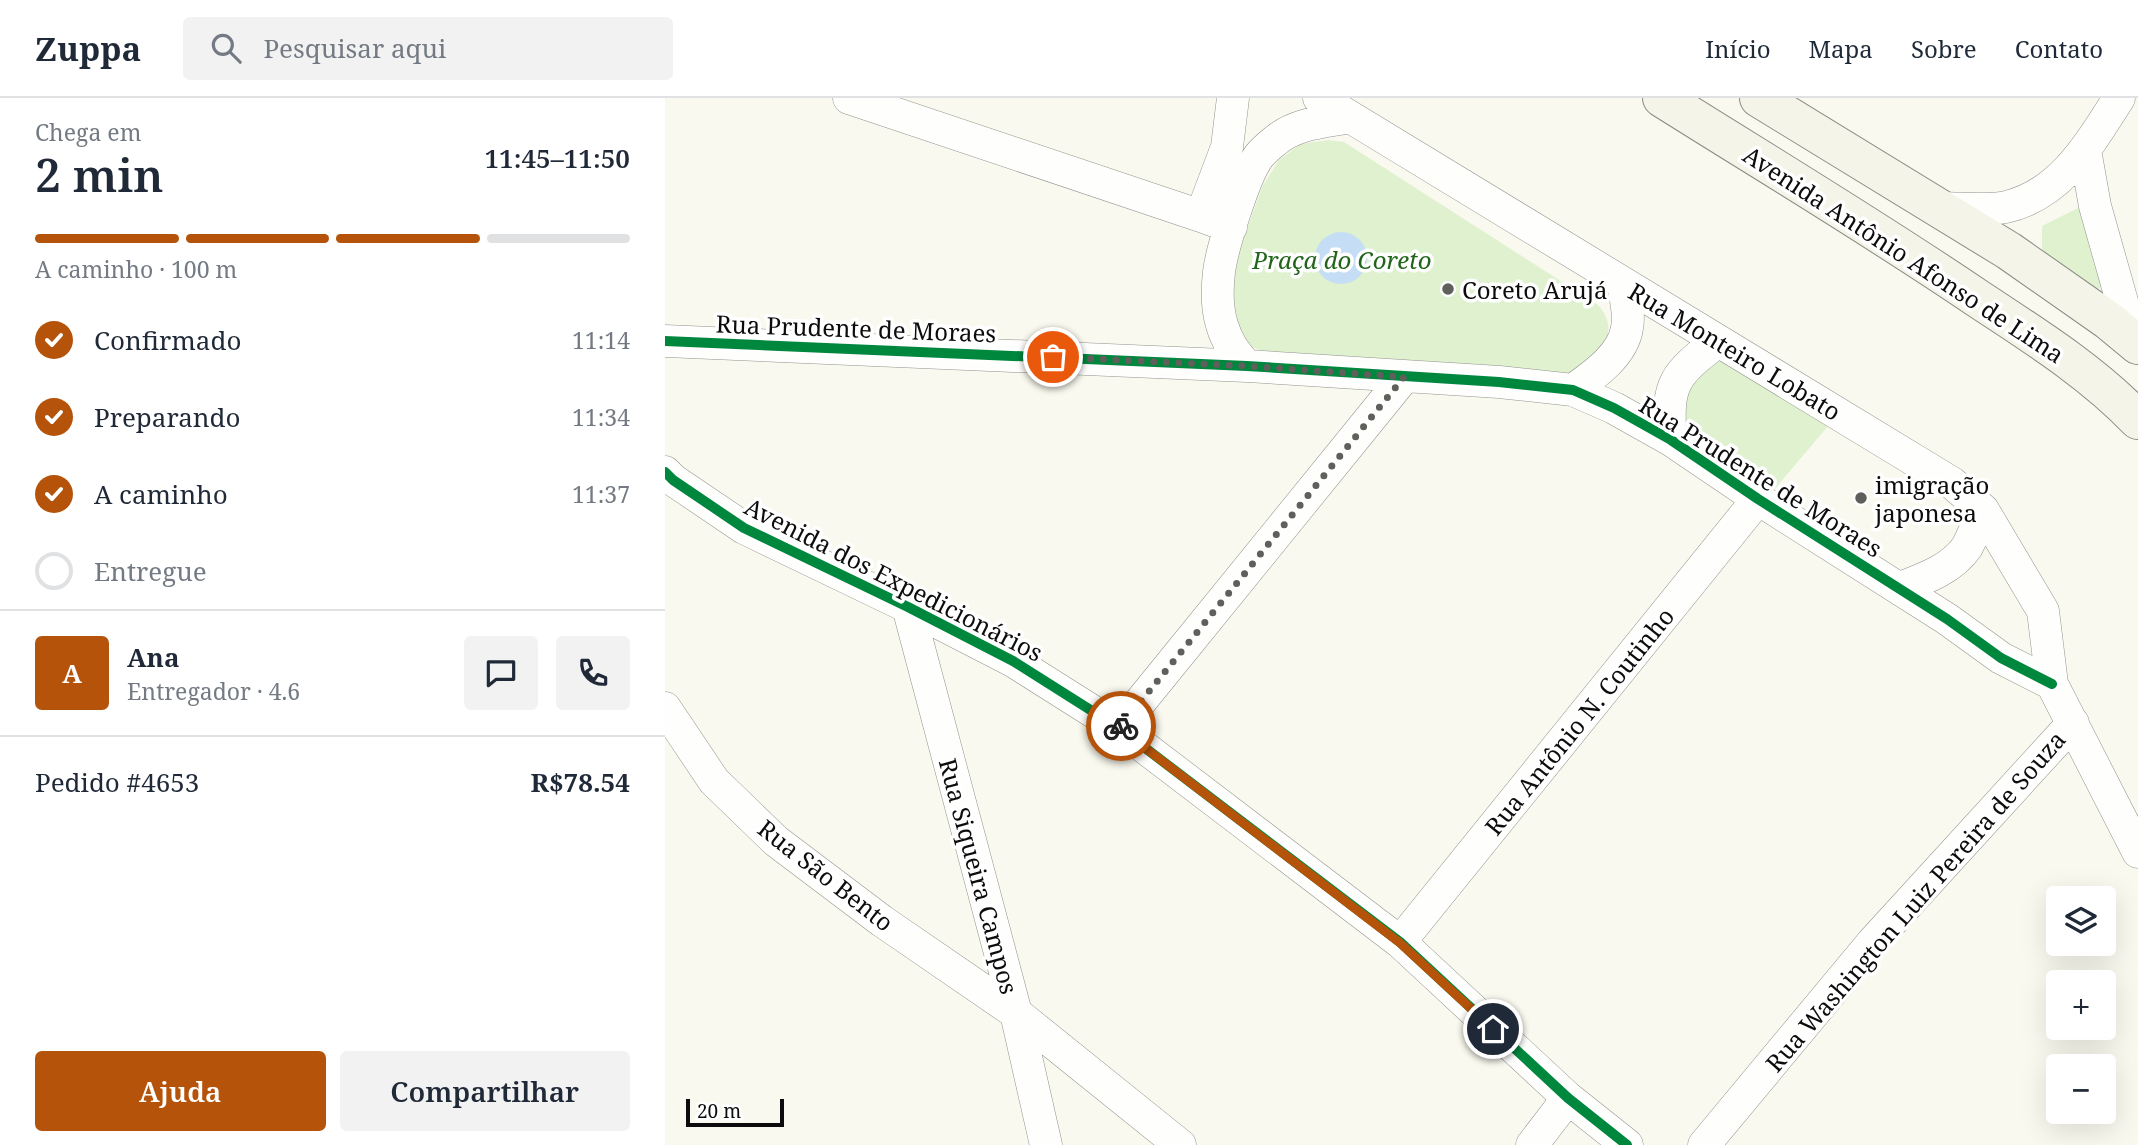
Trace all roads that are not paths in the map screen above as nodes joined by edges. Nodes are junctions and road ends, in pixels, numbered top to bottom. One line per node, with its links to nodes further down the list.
1 (849, 98): 10 (street)
2 (1233, 98): 10 (street)
3 (1319, 98): 7 (street, Rua Monteiro Lobato)
4 (1662, 98): 12 (main road, Avenida Antônio Afonso de Lima)
5 (1759, 98): 9 (main road)
6 (2119, 98): 8 (street)
7 (1350, 117): 11 (street); 13 (street, Rua Monteiro Lobato)
8 (2085, 150): 9 (street); 14 (street)
9 (1936, 208): 12 (main road); 17 (main road)
10 (1201, 216): 11 (street)
11 (1231, 227): 18 (street)
12 (1906, 252): 21 (main road, Avenida Antônio Afonso de Lima)
13 (1623, 283): 16 (street, Rua Monteiro Lobato); 20 (street)
14 (2138, 332)
15 (665, 341): 18 (street, Rua Prudente de Moraes)
16 (1718, 341): 22 (street); 25 (street, Rua Monteiro Lobato)
17 (2138, 345)
18 (1247, 366): 19 (street, Rua Prudente de Moraes)
19 (1404, 377): 20 (street, Rua Prudente de Moraes); 31 (street)
20 (1573, 390): 22 (street, Rua Prudente de Moraes)
21 (2138, 420)
22 (1671, 440): 24 (street, Rua Prudente de Moraes)
23 (665, 472): 27 (street, Avenida dos Expedicionários)
24 (1758, 499): 26 (street, Rua Prudente de Moraes); 33 (street, Rua Antônio N. Coutinho)
25 (1983, 510): 26 (street); 28 (street, Rua Monteiro Lobato)
26 (1900, 588): 28 (street, Rua Prudente de Moraes)
27 (908, 607): 31 (street, Avenida dos Expedicionários); 34 (street, Rua Siqueira Campos)
28 (2052, 684): 30 (street)
29 (665, 708): 34 (street, Rua São Bento)
30 (2073, 723): 32 (street); 40 (street, Rua Washington Luiz Pereira de Souza)
31 (1119, 728): 33 (street, Avenida dos Expedicionários)
32 (2138, 852)
33 (1400, 943): 35 (street, Avenida dos Expedicionários)
34 (1016, 1013): 36 (street, Rua Siqueira Campos); 37 (street, Rua São Bento)
35 (1568, 1098): 38 (street); 39 (street, Avenida dos Expedicionários)
36 (1046, 1145)
37 (1180, 1145)
38 (1532, 1145)
39 (1627, 1145)
40 (1704, 1145)

